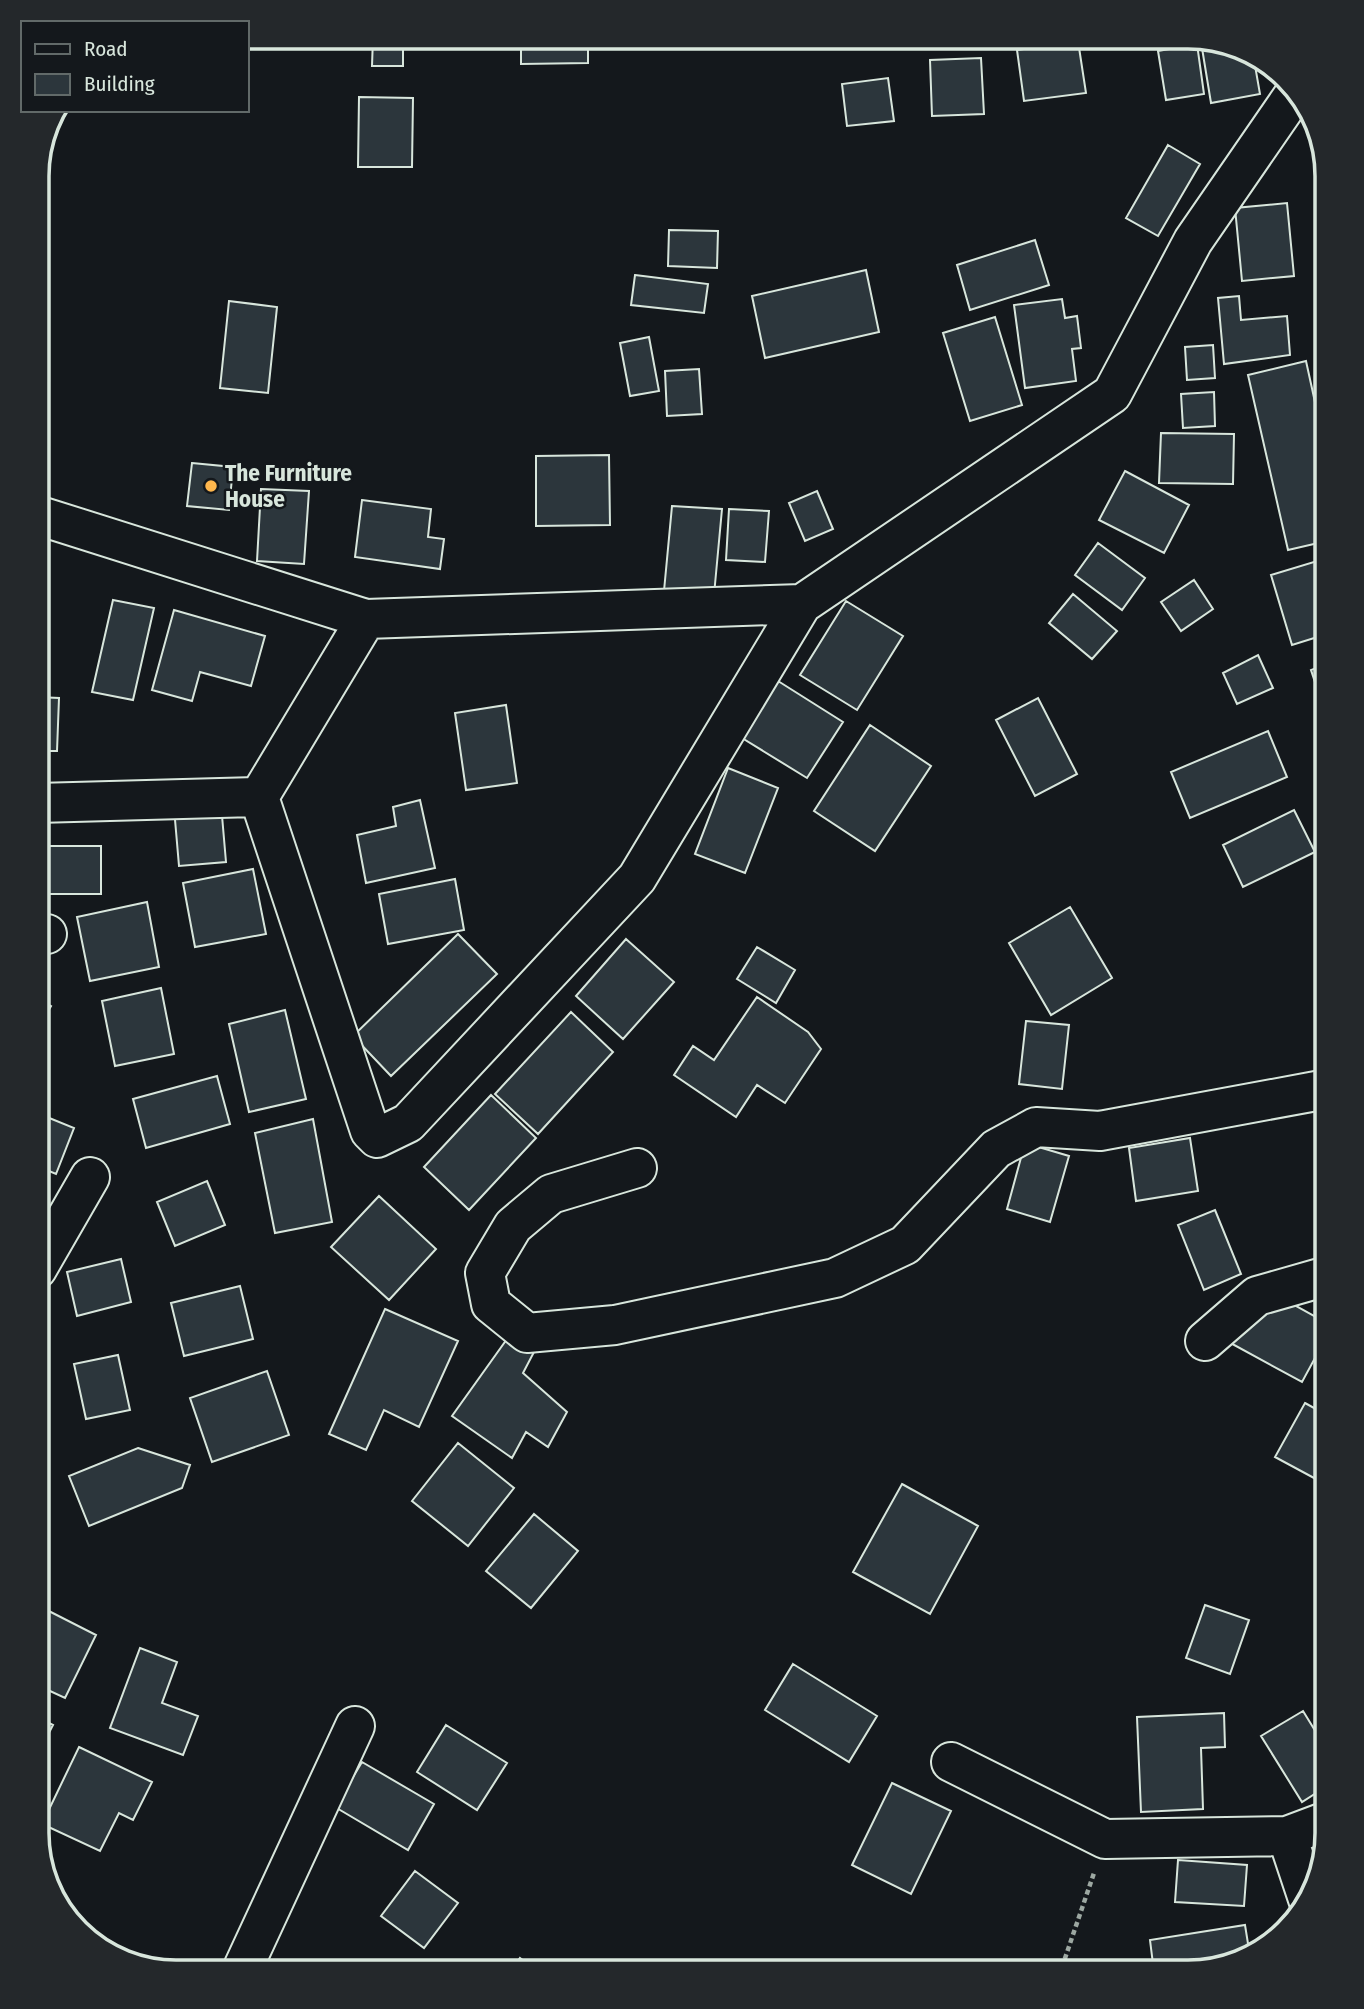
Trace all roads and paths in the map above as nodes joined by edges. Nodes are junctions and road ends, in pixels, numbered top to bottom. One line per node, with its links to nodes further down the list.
1 (1290, 100): 3 (street)
2 (49, 520): 4 (street)
3 (802, 604): 4 (street); 5 (street)
4 (366, 619): 5 (street)
5 (259, 797): 6 (street)
6 (49, 803)
7 (1315, 1091): 8 (street)
8 (636, 1168)
9 (90, 1177): 10 (street)
10 (49, 1248)
11 (1315, 1279): 12 (street)
12 (1205, 1341)
13 (355, 1726): 19 (street)
14 (951, 1762): 17 (street)
15 (1315, 1826): 16 (street)
16 (1287, 1836): 17 (street); 18 (street)
17 (1105, 1839): 20 (path)
18 (1303, 1885)
19 (247, 1960)
20 (1064, 1960)

